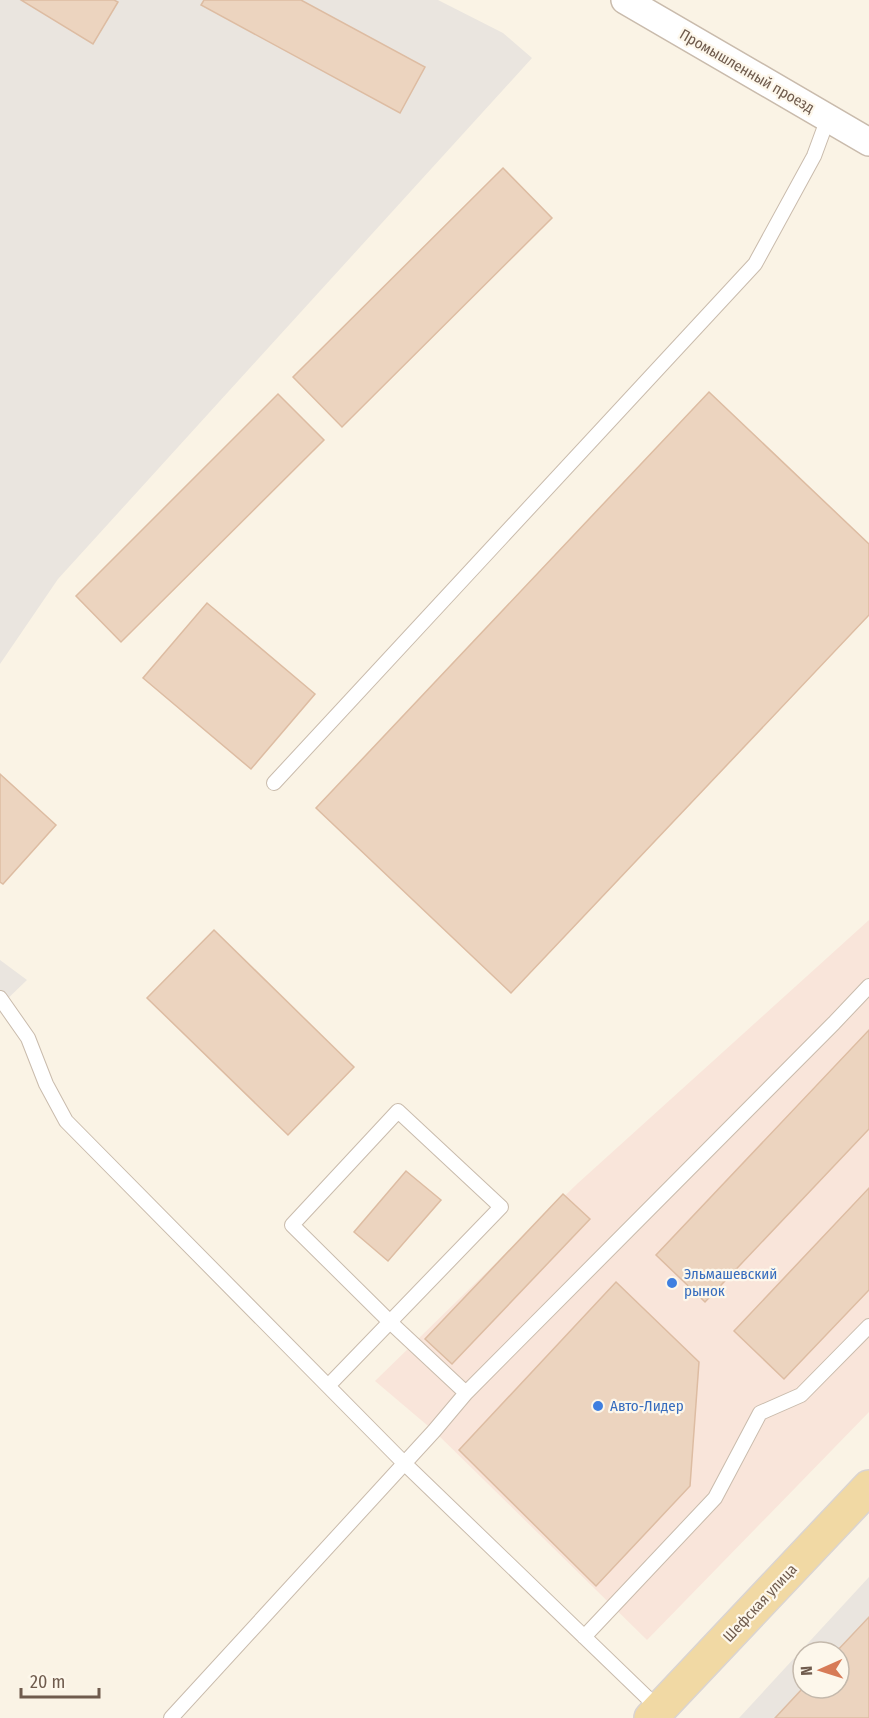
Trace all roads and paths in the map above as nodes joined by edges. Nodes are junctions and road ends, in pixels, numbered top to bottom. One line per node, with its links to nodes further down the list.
1 (625, 0): 2 (street, Промышленный проезд)
2 (828, 118): 3 (street, Промышленный проезд); 4 (lane)
3 (869, 142)
4 (274, 783)
5 (869, 986): 10 (lane)
6 (0, 998): 9 (lane)
7 (390, 1322): 7 (lane); 9 (lane); 10 (lane)
8 (869, 1326): 13 (lane)
9 (328, 1386): 11 (lane)
10 (466, 1393): 11 (lane)
11 (404, 1463): 13 (lane); 15 (lane)
12 (869, 1487): 14 (main road, Шефская улица)
13 (584, 1637): 14 (lane)
14 (655, 1714)
15 (171, 1718)

